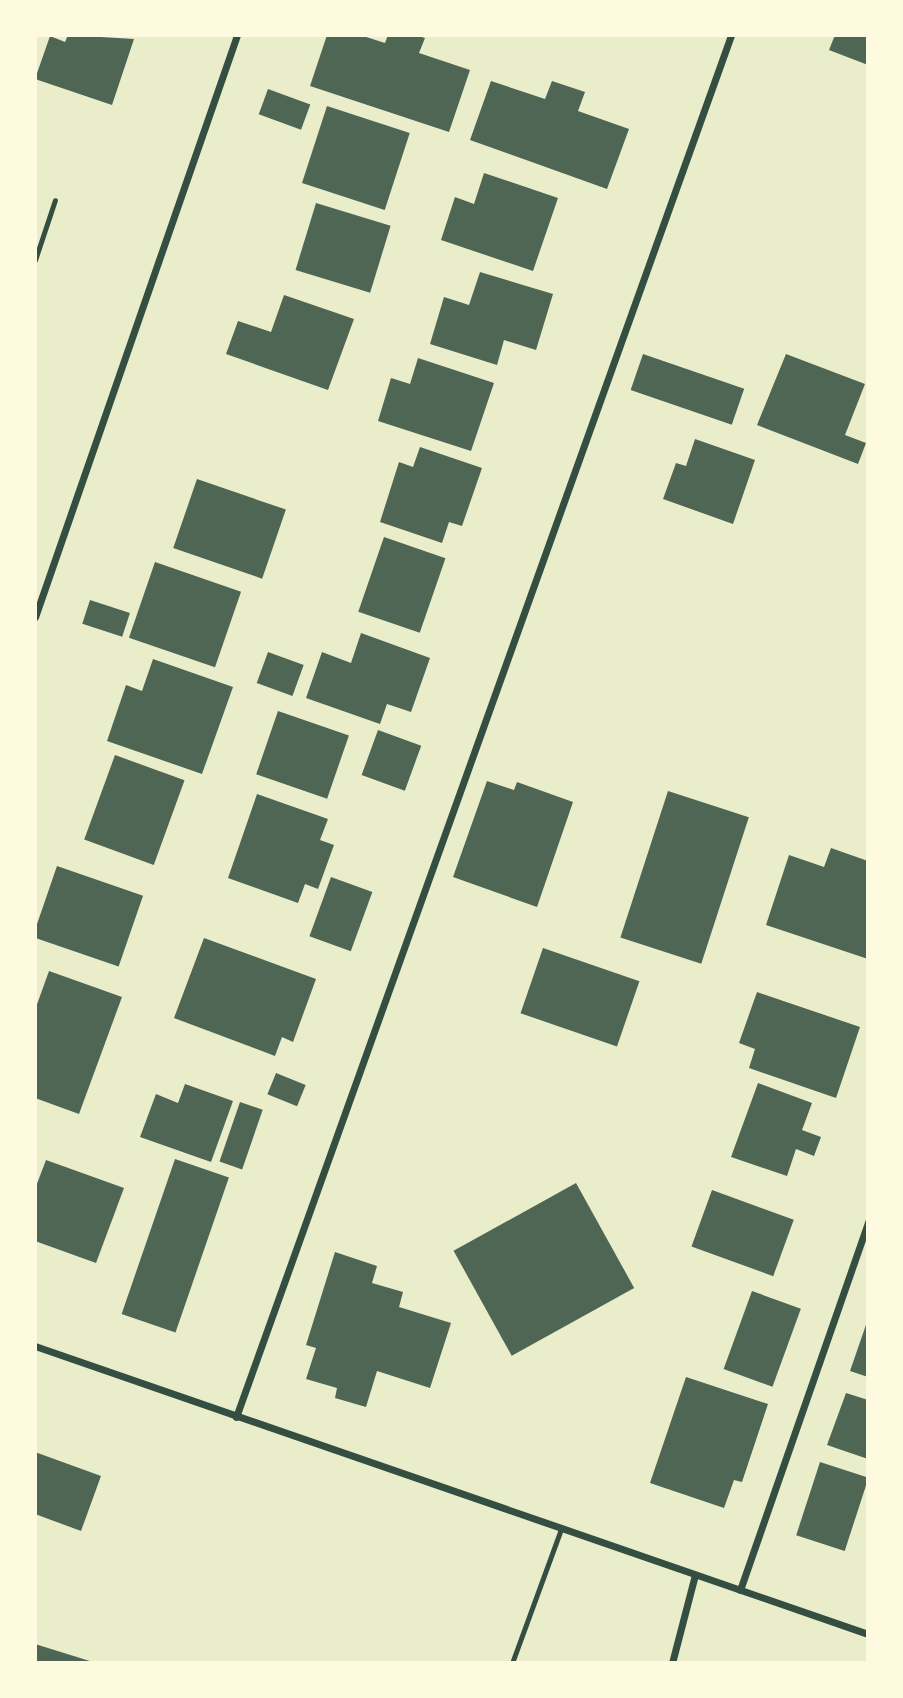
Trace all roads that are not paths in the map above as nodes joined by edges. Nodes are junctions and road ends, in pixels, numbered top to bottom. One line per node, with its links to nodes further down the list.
1 (237, 35): 5 (street)
2 (731, 35): 8 (street)
3 (55, 200): 4 (lane)
4 (35, 260)
5 (35, 617)
6 (868, 1222): 11 (street)
7 (35, 1346): 8 (street)
8 (236, 1417): 9 (street)
9 (561, 1528): 10 (street); 13 (lane)
10 (695, 1575): 11 (street); 14 (street)
11 (740, 1590): 12 (street)
12 (868, 1634)
13 (512, 1663)
14 (672, 1663)

